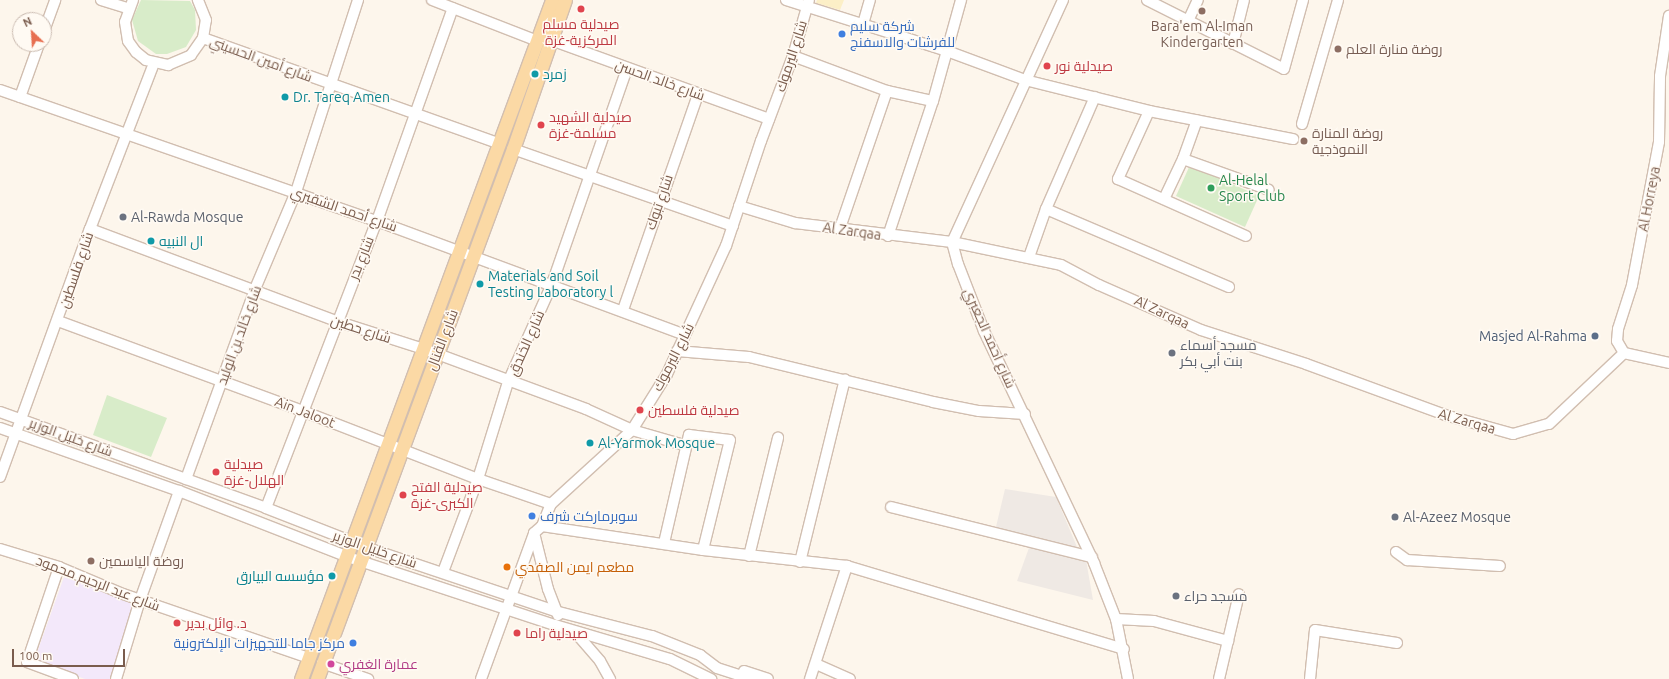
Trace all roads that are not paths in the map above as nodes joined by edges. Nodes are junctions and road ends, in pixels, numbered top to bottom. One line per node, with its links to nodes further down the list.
1 (55, 0): 20 (street)
2 (101, 0): 18 (street)
3 (198, 0): 24 (street)
4 (358, 0): 34 (street, شارع خالد بن الوليد)
5 (432, 0): 19 (street)
6 (552, 0): 25 (main road, شارع القنال)
7 (565, 0): 26 (main road, شارع القنال)
8 (786, 0): 17 (street)
9 (870, 0): 23 (street)
10 (961, 0): 28 (street)
11 (1063, 0): 33 (street)
12 (1147, 0): 22 (street)
13 (1198, 0): 22 (street)
14 (1244, 0): 27 (street)
15 (1303, 0): 27 (street)
16 (1338, 0): 45 (street)
17 (809, 3): 23 (street); 30 (street, شارع اليرموك)
18 (130, 4): 31 (street)
19 (453, 8): 25 (street); 42 (street, شارع بدر)
20 (51, 12)
21 (1669, 16): 77 (street, Al Horreya)
22 (1188, 21): 27 (street)
23 (863, 24): 28 (street)
24 (204, 38): 31 (street); 34 (street, شارع أمين الحسيني)
25 (535, 40): 48 (main road, شارع القنال)
26 (551, 40): 32 (street, شارع خالد الحسن); 49 (main road, شارع القنال)
27 (1233, 44)
28 (948, 51): 33 (street); 40 (street)
29 (36, 52): 38 (street)
30 (793, 56): 36 (street); 43 (street, شارع اليرموك)
31 (154, 63): 46 (street, شارع فلسطين)
32 (627, 69): 37 (street, شارع خالد الحسن); 51 (street, شارع الخندق)
33 (1026, 80): 39 (street); 64 (street)
34 (331, 84): 42 (street, شارع أمين الحسيني); 53 (street, شارع خالد بن الوليد)
35 (0, 90): 38 (street, شارع أحمد الشقيري)
36 (887, 91): 40 (street); 60 (street)
37 (698, 95): 43 (street, شارع خالد الحسن); 55 (street, شارع تبوك)
38 (20, 97): 46 (street, شارع أحمد الشقيري)
39 (1095, 97): 41 (street); 57 (street)
40 (932, 102): 62 (street)
41 (1149, 111): 44 (street); 54 (street)
42 (414, 113): 48 (street, شارع أمين الحسيني); 58 (street, شارع بدر)
43 (769, 119): 56 (street, شارع اليرموك)
44 (1197, 120): 47 (street); 50 (street)
45 (1302, 124)
46 (126, 135): 53 (street, شارع أحمد الشقيري); 61 (street, شارع فلسطين)
47 (1293, 139)
48 (500, 144): 65 (main road, شارع القنال)
49 (514, 149): 51 (street); 66 (main road, شارع القنال)
50 (1183, 159): 52 (street); 54 (street)
51 (589, 175): 55 (street); 68 (street, شارع الخندق)
52 (1269, 190)
53 (296, 192): 58 (street, شارع أحمد الشقيري); 70 (street, شارع خالد بن الوليد)
54 (1164, 199): 63 (street)
55 (660, 200): 59 (street); 71 (street, شارع تبوك)
56 (739, 206): 59 (street, شارع اليرموك); 60 (street, Al Zarqaa)
57 (1046, 209): 67 (street); 69 (street)
58 (377, 221): 65 (street, شارع أحمد الشقيري); 72 (street, شارع بدر)
59 (733, 226): 74 (street, شارع اليرموك)
60 (840, 228): 62 (street, Al Zarqaa)
61 (90, 229): 70 (street, شارع حطين); 73 (street, شارع فلسطين)
62 (888, 236): 64 (street, Al Zarqaa)
63 (1246, 236)
64 (952, 242): 67 (street, Al Zarqaa); 84 (street, شارع أحمد الجعبري)
65 (460, 251): 66 (street, شارع أحمد الشقيري); 75 (main road, شارع القنال)
66 (473, 256): 68 (street, شارع أحمد الشقيري); 75 (main road, شارع القنال)
67 (1029, 257): 77 (street, Al Zarqaa)
68 (552, 284): 71 (street, شارع أحمد الشقيري); 81 (street, شارع الخندق)
69 (1229, 287)
70 (255, 289): 72 (street, شارع حطين); 80 (street, شارع خالد بن الوليد)
71 (622, 310): 74 (street, شارع أحمد الشقيري)
72 (336, 321): 75 (street, شارع حطين); 83 (street, شارع بدر)
73 (58, 322): 80 (street, Ain Jaloot); 85 (street, شارع فلسطين)
74 (685, 335): 76 (street, شارع اليرموك)
75 (430, 352): 81 (street, شارع حطين); 91 (main road, شارع القنال)
76 (677, 352): 79 (street); 87 (street, شارع اليرموك)
77 (1624, 354): 78 (street)
78 (1669, 363)
79 (845, 379): 84 (street); 108 (street)
80 (222, 382): 83 (street, Ain Jaloot); 93 (street, شارع خالد بن الوليد)
81 (508, 382): 87 (street, شارع حطين); 94 (street, شارع الخندق)
82 (0, 412): 85 (street, شارع خليل الوزير)
83 (305, 412): 91 (street, Ain Jaloot); 97 (street, شارع بدر)
84 (1025, 414): 106 (street, شارع أحمد الجعبري)
85 (20, 419): 88 (street, شارع فلسطين); 93 (street, شارع خليل الوزير)
86 (0, 428): 88 (street, شارع خليل الوزير)
87 (632, 430): 90 (street, شارع حطين); 96 (street, شارع اليرموك)
88 (14, 433): 92 (street, شارع فلسطين); 95 (street, شارع خليل الوزير)
89 (778, 438): 105 (street)
90 (687, 446): 100 (street); 103 (street)
91 (395, 447): 94 (street, Ain Jaloot); 101 (main road, شارع القنال)
92 (0, 477)
93 (186, 479): 97 (street, شارع خليل الوزير)
94 (478, 479): 96 (street, Ain Jaloot); 112 (street, شارع الخندق)
95 (179, 491): 107 (street, شارع خليل الوزير); 115 (street)
96 (552, 504): 99 (street, شارع اليرموك)
97 (266, 508): 101 (street, شارع خليل الوزير)
98 (891, 508): 106 (street)
99 (538, 530): 100 (street); 114 (street, شارع اليرموك); 117 (street)
100 (664, 543): 103 (street)
101 (359, 544): 107 (main road, شارع القنال); 112 (street, شارع خليل الوزير)
102 (0, 549): 111 (street, شارع عبد الرحيم محمود)
103 (703, 550): 105 (street)
104 (1396, 552): 110 (street)
105 (749, 556): 108 (street)
106 (1092, 558): 118 (street, شارع أحمد الجعبري)
107 (354, 559): 116 (street, شارع خليل الوزير); 124 (main road, شارع القنال); 125 (main road, شارع القنال)
108 (800, 562): 109 (street)
109 (847, 566): 122 (street); 126 (street)
110 (1500, 566)
111 (59, 567): 115 (street, شارع عبد الرحيم محمود); 128 (street)
112 (443, 572): 114 (street, شارع خليل الوزير)
113 (1238, 594): 120 (street)
114 (512, 596): 116 (street, شارع اليرموك); 117 (street, شارع خليل الوزير)
115 (140, 600): 124 (street, شارع عبد الرحيم محمود); 129 (street)
116 (508, 610): 119 (street, شارع خليل الوزير); 133 (street, شارع اليرموك)
117 (555, 611): 119 (street); 123 (street, شارع خليل الوزير)
118 (1116, 619): 120 (street); 122 (street, شارع أحمد الجعبري)
119 (574, 631): 127 (street, شارع خليل الوزير); 134 (street)
120 (1228, 641): 141 (street)
121 (1397, 643): 142 (street)
122 (1124, 648): 140 (street, شارع أحمد الجعبري)
123 (700, 655): 127 (street); 136 (street, شارع خليل الوزير); 137 (street)
124 (309, 658): 130 (main road, شارع القنال)
125 (322, 663): 131 (main road, شارع القنال); 132 (street)
126 (816, 664): 138 (street); 139 (street)
127 (694, 675): 135 (street, شارع خليل الوزير)
128 (73, 679)
129 (116, 679)
130 (302, 679)
131 (317, 679)
132 (368, 679)
133 (481, 679)
134 (610, 679)
135 (711, 679)
136 (750, 679)
137 (768, 679)
138 (810, 679)
139 (850, 679)
140 (1128, 679)
141 (1219, 679)
142 (1310, 679)

